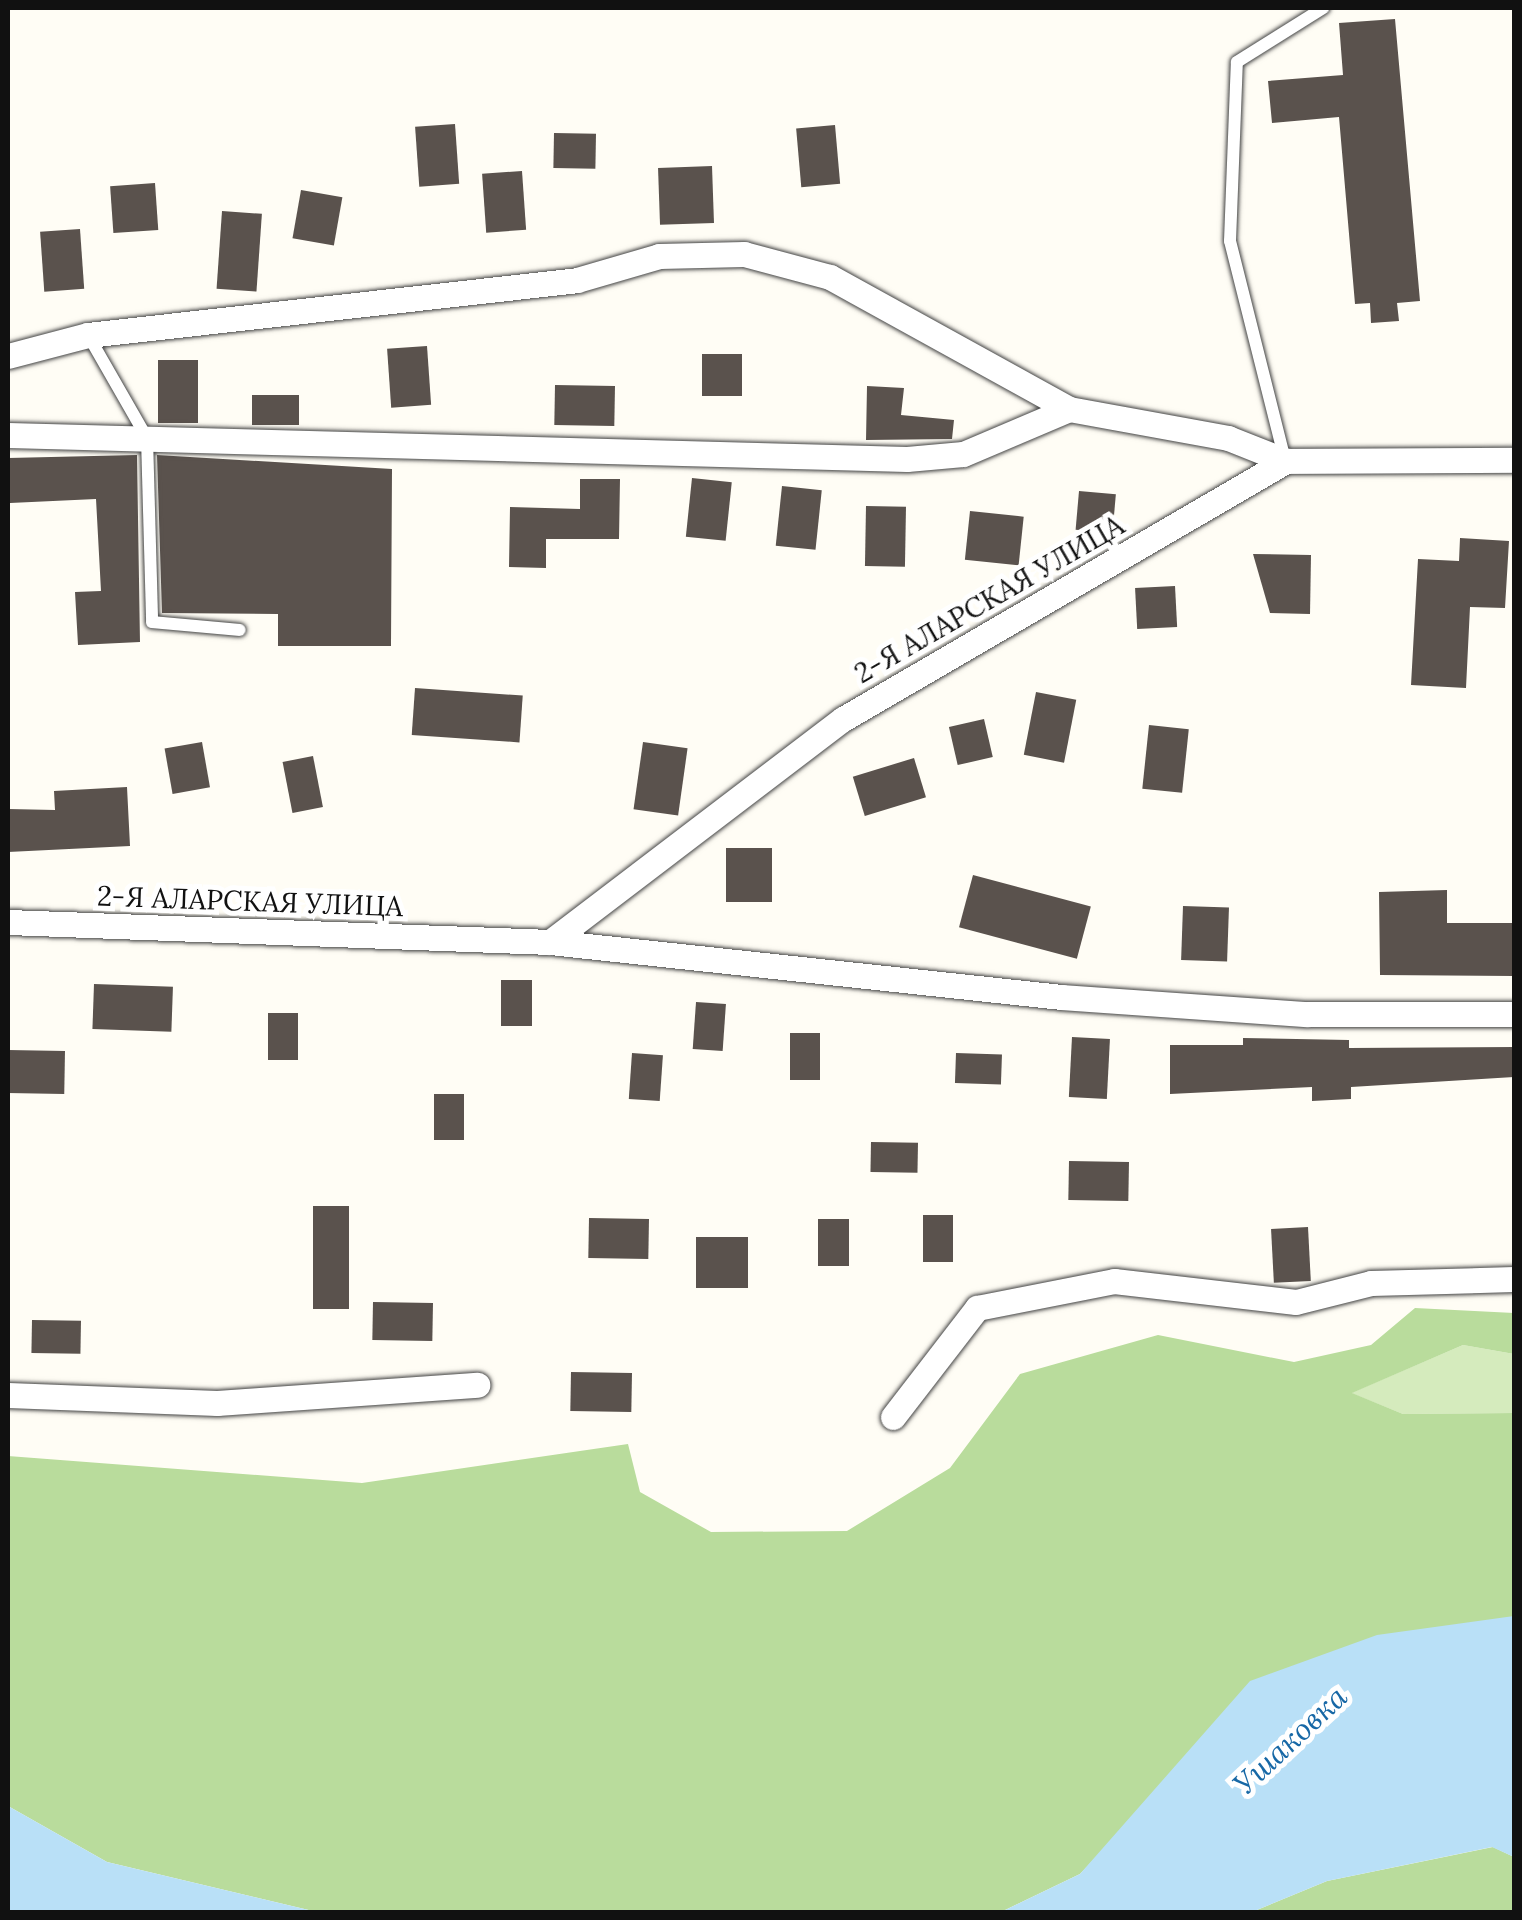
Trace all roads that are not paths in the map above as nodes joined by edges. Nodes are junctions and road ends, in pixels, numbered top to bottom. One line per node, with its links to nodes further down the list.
1 (1323, 8): 8 (lane)
2 (88, 335): 3 (street); 4 (street); 6 (lane)
3 (8, 356)
4 (1069, 409): 6 (street); 8 (street)
5 (8, 435): 6 (street)
6 (148, 438): 9 (lane)
7 (1514, 460): 8 (street)
8 (1286, 461): 11 (street, 2-Я АЛАРСКАЯ УЛИЦА)
9 (240, 630)
10 (8, 922): 11 (street, 2-Я АЛАРСКАЯ УЛИЦА)
11 (550, 942): 12 (street, 2-Я АЛАРСКАЯ УЛИЦА)
12 (1514, 1014)
13 (1514, 1279): 16 (street)
14 (477, 1385): 15 (street)
15 (8, 1394)
16 (893, 1416)

